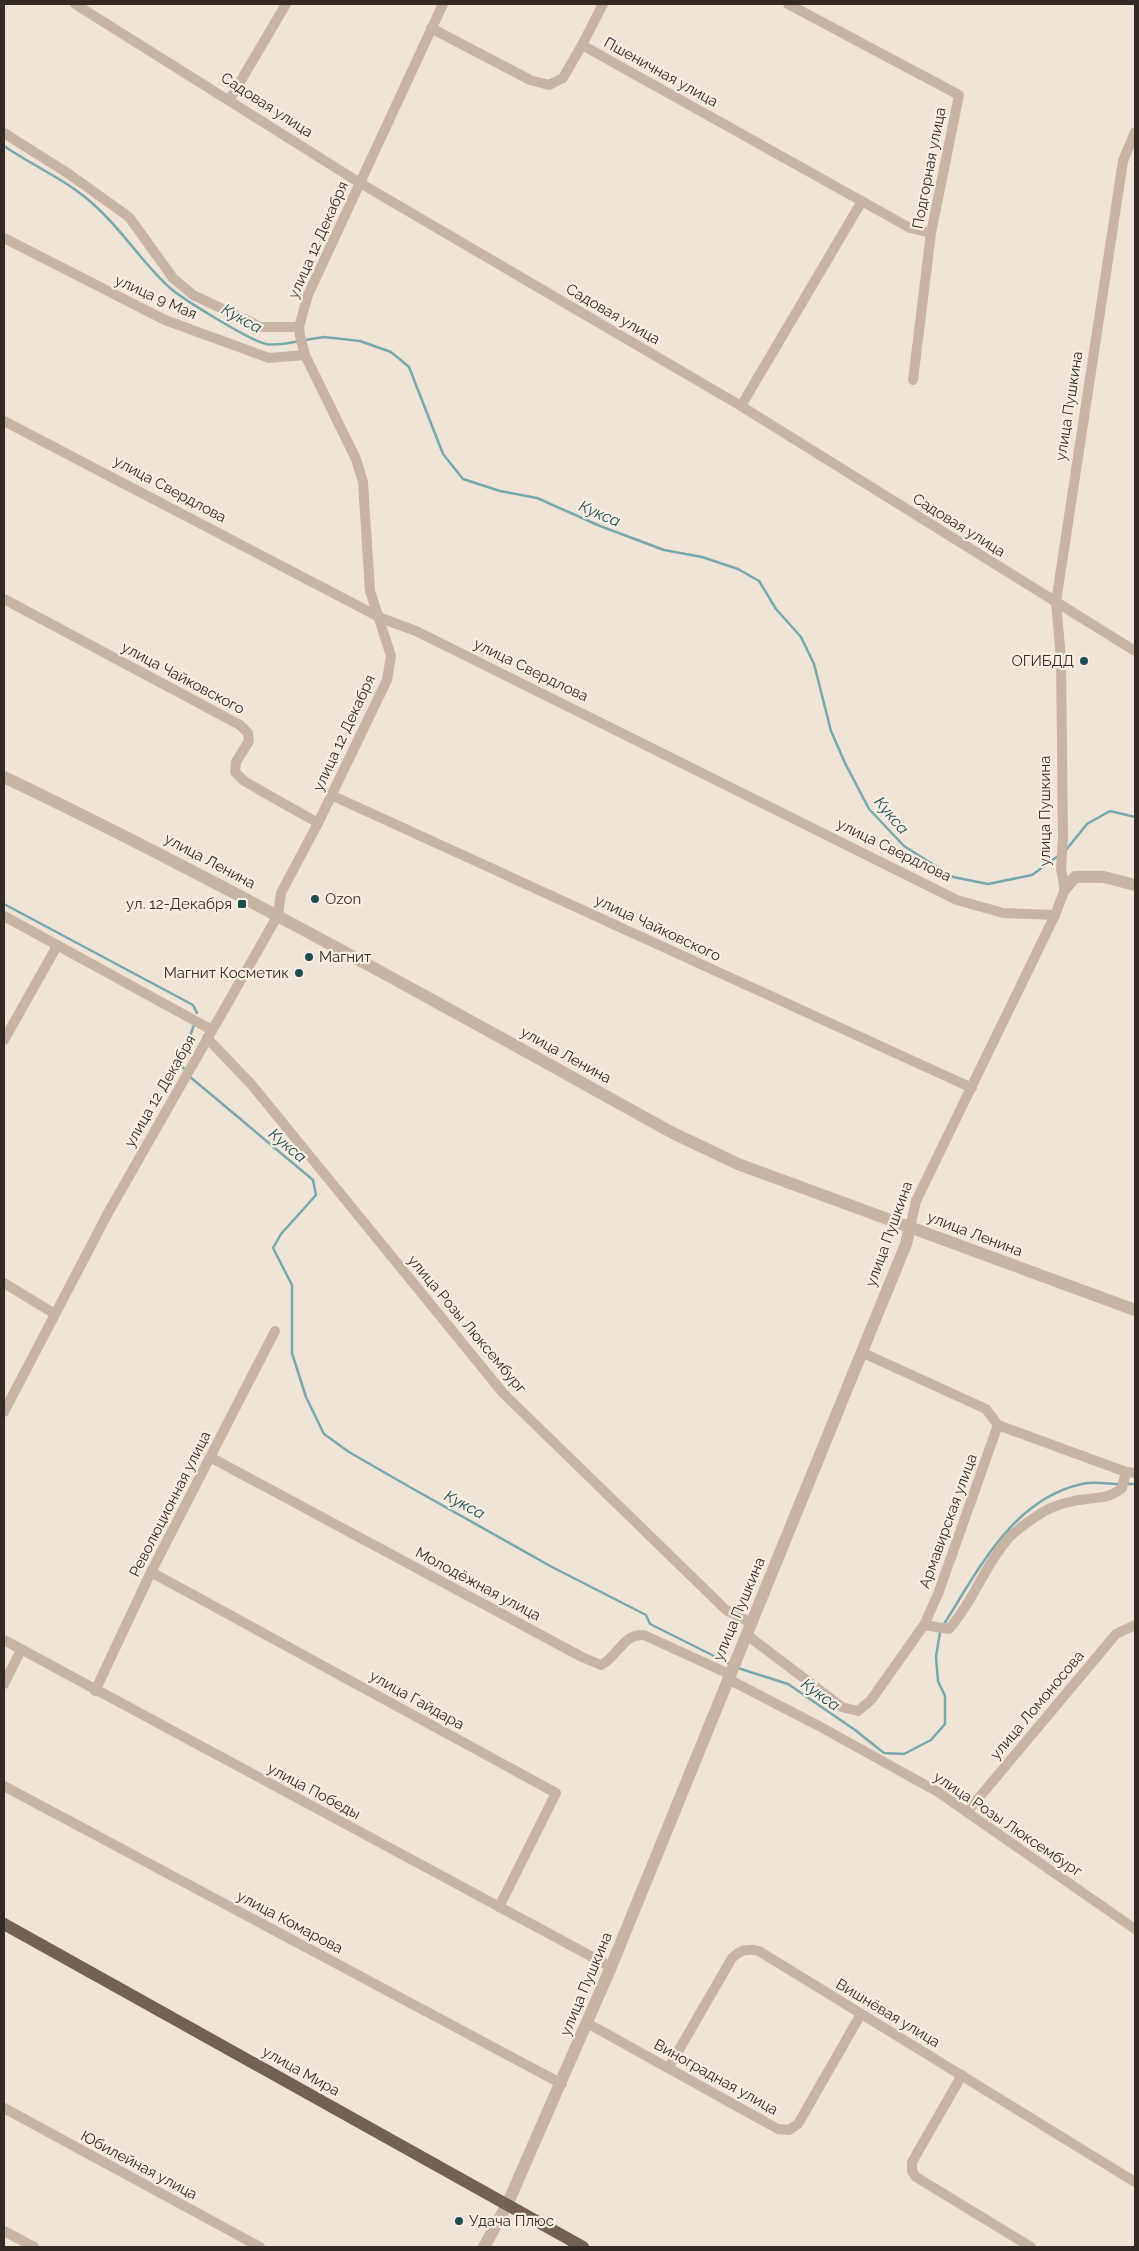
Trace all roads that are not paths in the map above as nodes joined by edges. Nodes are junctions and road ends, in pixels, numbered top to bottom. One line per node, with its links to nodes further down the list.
1 (75, 4): 8 (street, Садовая улица)
2 (286, 4): 8 (street)
3 (443, 4): 6 (street, улица 12 Декабря)
4 (603, 4): 7 (street)
5 (788, 4): 13 (street, Подгорная улица)
6 (431, 28): 7 (street, Пшеничная улица); 11 (street, улица 12 Декабря)
7 (582, 45): 12 (street, Пшеничная улица)
8 (230, 99): 11 (street, Садовая улица)
9 (4, 132): 15 (street)
10 (1135, 132): 21 (street, улица Пушкина)
11 (360, 183): 15 (street, улица 12 Декабря); 18 (street, Садовая улица)
12 (862, 201): 13 (street, Пшеничная улица); 18 (street)
13 (932, 233): 17 (street, Подгорная улица)
14 (4, 238): 16 (street, улица 9 Мая)
15 (299, 331): 16 (street, улица 12 Декабря)
16 (304, 352): 22 (street, улица 12 Декабря)
17 (913, 380)
18 (741, 406): 21 (street, Садовая улица)
19 (4, 421): 22 (street, улица Свердлова)
20 (4, 599): 26 (street, улица Чайковского)
21 (1056, 602): 23 (street, Садовая улица); 28 (street, улица Пушкина)
22 (381, 618): 25 (street, улица 12 Декабря); 30 (street, улица Свердлова)
23 (1135, 651)
24 (4, 777): 29 (street, улица Ленина)
25 (331, 795): 26 (street, улица 12 Декабря); 35 (street, улица Чайковского)
26 (318, 823): 29 (street, улица 12 Декабря)
27 (1135, 885): 28 (street)
28 (1064, 889): 30 (street, улица Пушкина)
29 (278, 915): 33 (street, улица 12 Декабря); 36 (street, улица Ленина)
30 (1055, 915): 35 (street, улица Пушкина)
31 (4, 916): 32 (street, улица Розы Люксембург)
32 (57, 946): 33 (street, улица Розы Люксембург); 34 (street)
33 (210, 1034): 39 (street, улица 12 Декабря); 49 (street, улица Розы Люксембург)
34 (4, 1040)
35 (972, 1088): 36 (street, улица Пушкина)
36 (910, 1227): 38 (street, улица Ленина); 41 (street, улица Пушкина)
37 (4, 1283): 39 (street)
38 (1135, 1310)
39 (55, 1314): 42 (street, улица 12 Декабря)
40 (274, 1331): 44 (street, Революционная улица)
41 (861, 1352): 43 (street); 49 (street, улица Пушкина)
42 (4, 1412)
43 (998, 1425): 45 (street); 47 (street, Армавирская улица)
44 (210, 1457): 46 (street, Революционная улица); 52 (street, Молодёжная улица)
45 (1126, 1478): 47 (street)
46 (152, 1572): 54 (street, Революционная улица); 57 (street, улица Гайдара)
47 (924, 1625): 49 (street, Армавирская улица)
48 (1135, 1625): 56 (street, улица Ломоносова)
49 (749, 1629): 52 (street, улица Пушкина)
50 (4, 1640): 51 (street, улица Победы)
51 (21, 1650): 53 (street); 54 (street, улица Победы)
52 (731, 1670): 56 (street, улица Розы Люксембург); 60 (street, улица Пушкина)
53 (4, 1684)
54 (95, 1691): 57 (street, улица Победы)
55 (4, 1786): 65 (street, улица Комарова)
56 (967, 1812): 59 (street, улица Розы Люксембург)
57 (499, 1907): 60 (street, улица Победы)
58 (4, 1924): 68 (main road, улица Мира)
59 (1135, 1928)
60 (612, 1966): 62 (street, улица Пушкина)
61 (861, 2014): 63 (street, Виноградная улица); 63 (street, Вишнёвая улица); 64 (street, Вишнёвая улица)
62 (587, 2023): 63 (street, Виноградная улица); 65 (street, улица Пушкина)
63 (669, 2067)
64 (962, 2075): 67 (street, Вишнёвая улица); 74 (street)
65 (562, 2084): 68 (street, улица Пушкина)
66 (4, 2108): 71 (street, Юбилейная улица)
67 (1135, 2182)
68 (507, 2205): 72 (street, улица Пушкина); 73 (main road, улица Мира)
69 (4, 2230): 70 (street)
70 (34, 2247)
71 (260, 2247)
72 (484, 2247)
73 (583, 2247)
74 (1031, 2247)

